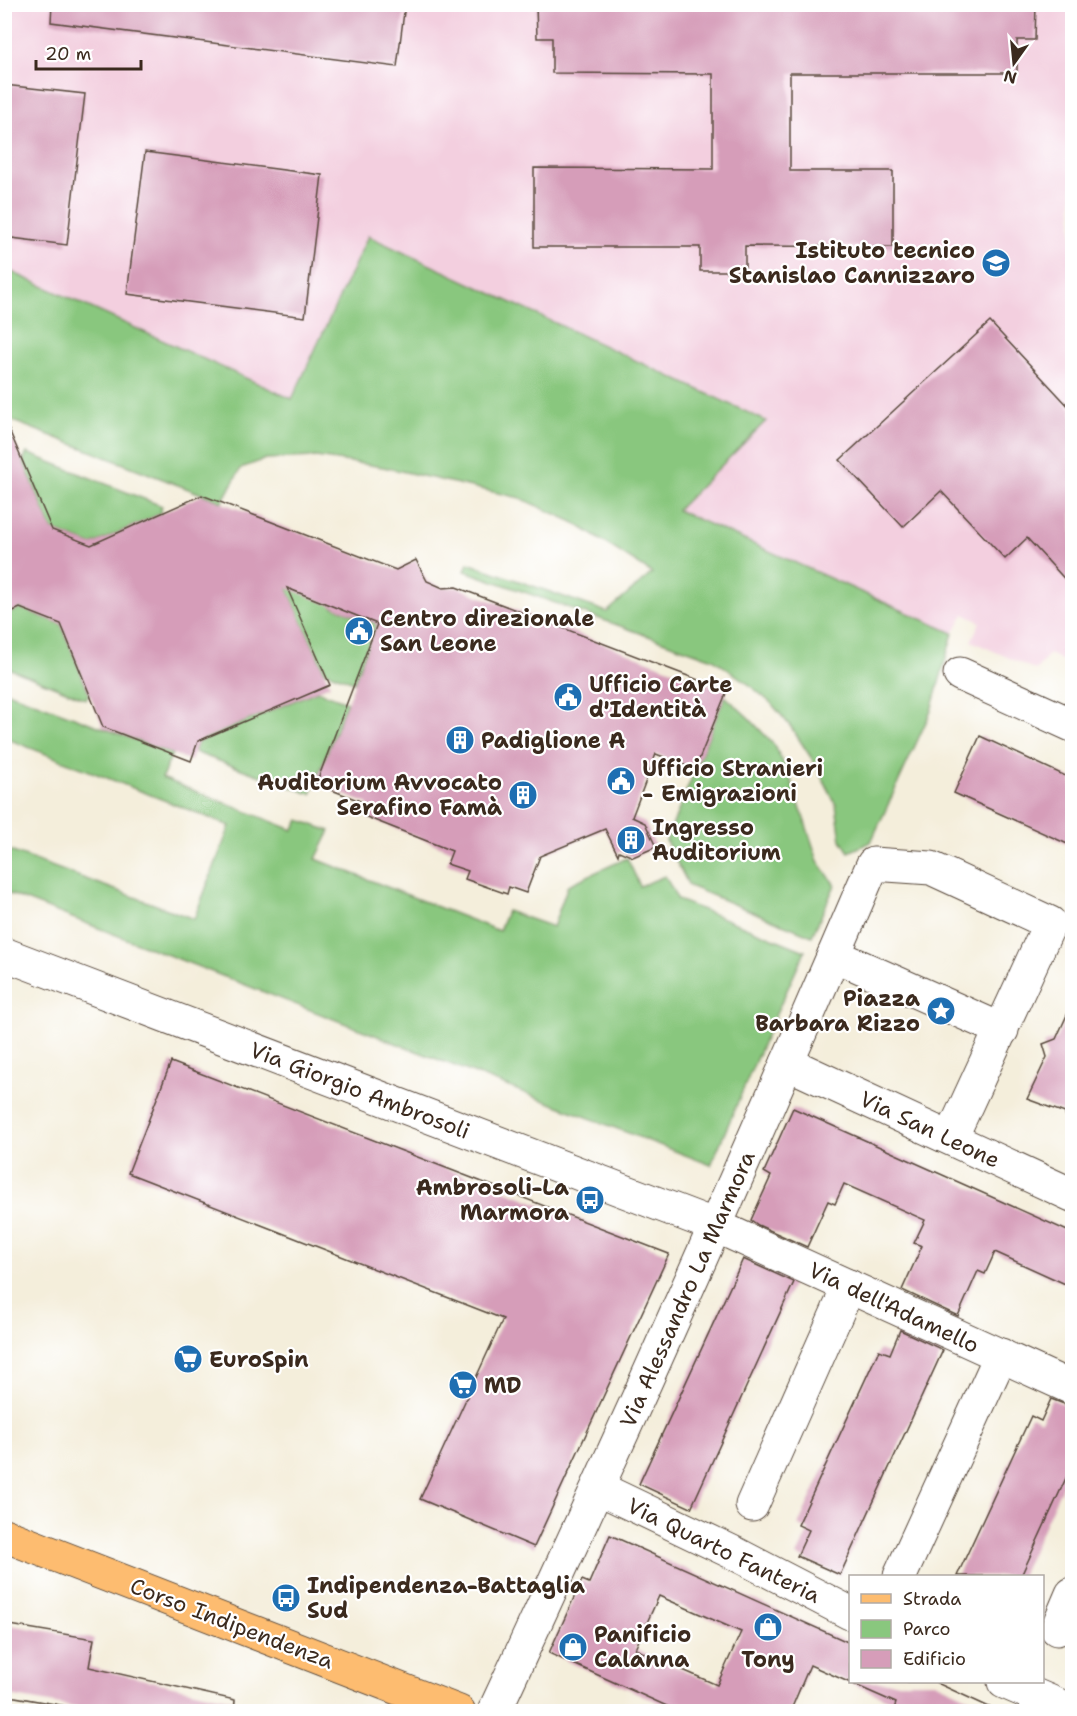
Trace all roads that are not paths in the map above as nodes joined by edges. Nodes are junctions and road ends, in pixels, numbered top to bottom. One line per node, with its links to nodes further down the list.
1 (960, 674): 2 (street)
2 (1072, 725)
3 (4, 954): 9 (street, Via Giorgio Ambrosoli)
4 (834, 955): 5 (street); 5 (street, Via Alessandro La Marmora); 6 (street, Via Alessandro La Marmora)
5 (1002, 1030): 7 (street)
6 (787, 1063): 7 (street, Via San Leone); 9 (street, Via Alessandro La Marmora)
7 (951, 1138): 8 (street, Via San Leone)
8 (1072, 1195)
9 (716, 1226): 10 (street, Via dell'Adamello); 13 (street, Via Alessandro La Marmora)
10 (849, 1286): 11 (street, Via dell'Adamello); 14 (street)
11 (1000, 1355): 12 (street, Via dell'Adamello); 16 (street)
12 (1072, 1388)
13 (598, 1488): 18 (street, Via Quarto Fanteria); 23 (street, Via Alessandro La Marmora)
14 (752, 1505)
15 (4, 1535): 22 (main road, Corso Indipendenza)
16 (900, 1575)
17 (1072, 1594): 19 (street)
18 (849, 1612)
19 (1057, 1629)
20 (1006, 1683): 21 (street)
21 (1072, 1711)
22 (459, 1712)
23 (494, 1712)

